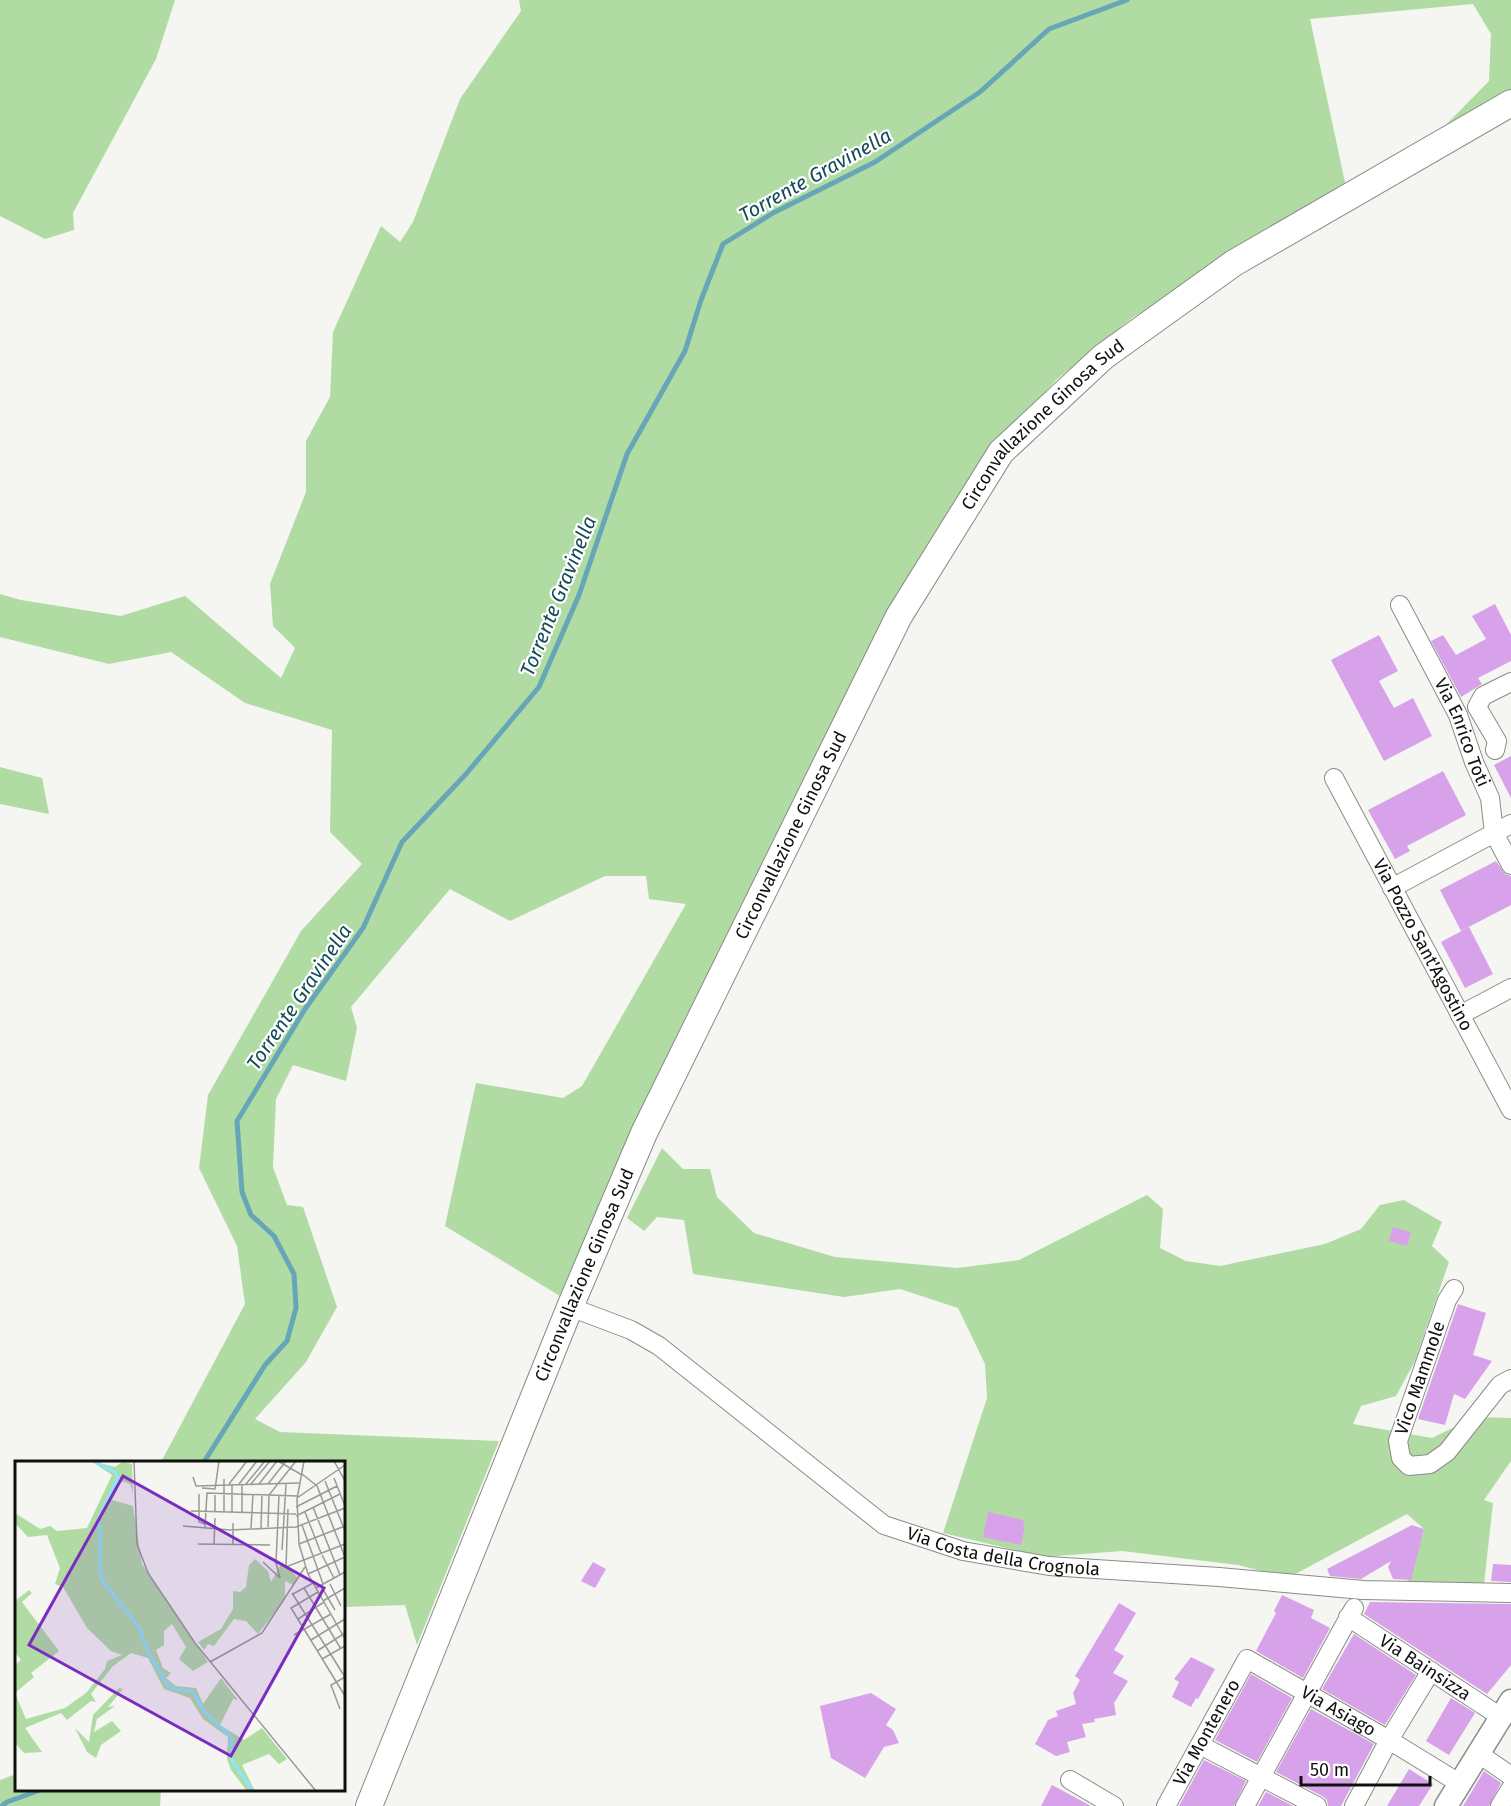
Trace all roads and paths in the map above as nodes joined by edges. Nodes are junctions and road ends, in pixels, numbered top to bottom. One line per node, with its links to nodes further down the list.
1 (1511, 103): 15 (main road, Circonvallazione Ginosa Sud)
2 (1401, 605): 5 (street, Via Enrico Toti)
3 (1511, 682): 4 (street)
4 (1503, 747): 5 (street)
5 (1474, 762): 8 (street, Via Enrico Toti)
6 (1334, 778): 10 (street, Via Pozzo Sant'Agostino)
7 (1511, 824): 8 (street)
8 (1494, 833): 9 (street, Via Enrico Toti); 10 (street)
9 (1511, 865)
10 (1392, 888): 12 (street, Via Pozzo Sant'Agostino)
11 (1511, 988): 12 (street)
12 (1461, 1016): 13 (street, Via Pozzo Sant'Agostino)
13 (1511, 1110)
14 (1454, 1289): 16 (street, Vico Mammole)
15 (570, 1307): 17 (street, Via Costa della Crognola); 30 (main road, Circonvallazione Ginosa Sud)
16 (1511, 1380)
17 (1511, 1593)
18 (1247, 1659): 20 (street, Via Asiago); 23 (street, Via Montenero)
19 (1431, 1671): 20 (street, Via Bainsizza); 21 (street, Via Bainsizza); 22 (street)
20 (1307, 1692): 22 (street, Via Asiago); 26 (street)
21 (1506, 1709): 24 (street)
22 (1389, 1740): 28 (street, Via Asiago); 35 (street)
23 (1200, 1745): 26 (street); 32 (street, Via Montenero)
24 (1479, 1754): 25 (street); 28 (street)
25 (1511, 1776)
26 (1261, 1777): 33 (street); 34 (street)
27 (1070, 1780): 31 (street)
28 (1459, 1783): 36 (street)
29 (1511, 1788): 37 (street)
30 (369, 1806)
31 (1114, 1806)
32 (1166, 1806)
33 (1245, 1806)
34 (1317, 1806)
35 (1354, 1806)
36 (1446, 1806)
37 (1500, 1806)

